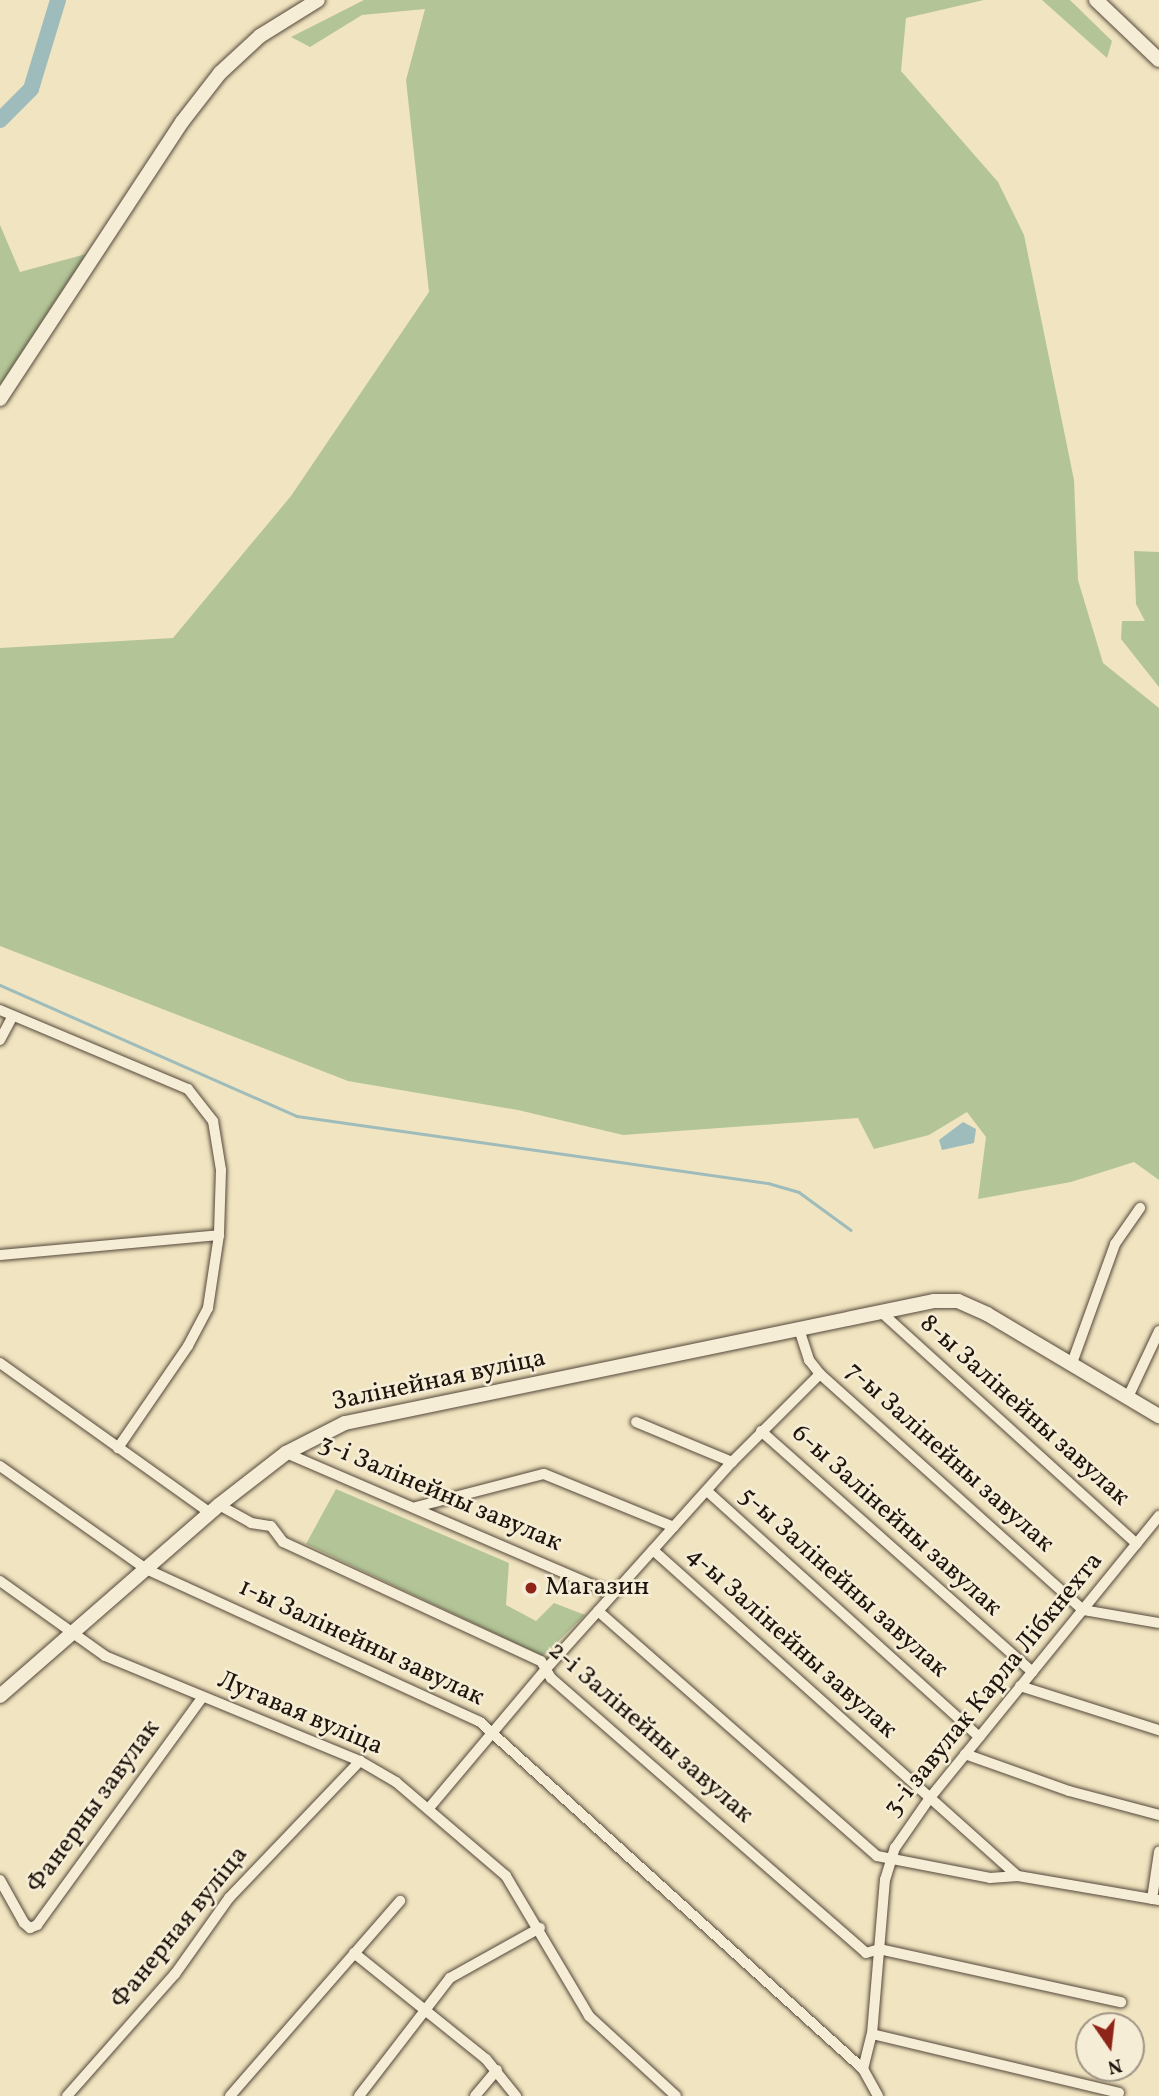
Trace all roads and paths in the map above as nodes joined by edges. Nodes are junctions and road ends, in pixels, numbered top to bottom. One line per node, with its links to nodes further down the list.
1 (318, 0): 4 (street)
2 (1096, 0): 3 (street)
3 (1159, 60)
4 (0, 399)
5 (0, 1010): 6 (street)
6 (13, 1016): 7 (street); 9 (street)
7 (0, 1040)
8 (1140, 1208): 15 (street)
9 (219, 1235): 10 (street); 21 (street)
10 (0, 1255)
11 (880, 1312): 12 (street, Залінейная вуліца); 15 (street, Залінейная вуліца); 30 (street, 8-ы Залінейны завулак)
12 (799, 1329): 16 (street, 7-ы Залінейны завулак); 22 (street, Залінейная вуліца)
13 (1159, 1331): 17 (street)
14 (0, 1363): 21 (street, 2-і Залінейны завулак)
15 (1072, 1363): 17 (street, Залінейная вуліца)
16 (820, 1374): 20 (street); 35 (street, 7-ы Залінейны завулак)
17 (1128, 1397): 18 (street, Залінейная вуліца)
18 (1159, 1416)
19 (636, 1422): 23 (street, 5-ы Залінейны завулак)
20 (761, 1432): 23 (street); 40 (street, 6-ы Залінейны завулак)
21 (118, 1448): 27 (street, 2-і Залінейны завулак)
22 (286, 1453): 26 (street, 3-і Залінейны завулак); 27 (street, Залінейная вуліца)
23 (732, 1462): 25 (street)
24 (0, 1465): 32 (street, 1-ы Залінейны завулак)
25 (707, 1491): 29 (street); 46 (street, 5-ы Залінейны завулак)
26 (416, 1507): 29 (street, 4-ы Залінейны завулак); 34 (street, 3-і Залінейны завулак)
27 (215, 1509): 32 (street, Залінейная вуліца); 39 (street, 2-і Залінейны завулак)
28 (1159, 1516): 30 (street, 3-і завулак Карла Лібкнехта)
29 (674, 1527): 31 (street)
30 (1137, 1544): 35 (street, 3-і завулак Карла Лібкнехта)
31 (653, 1550): 34 (street); 49 (street, 4-ы Залінейны завулак)
32 (146, 1569): 38 (street, Залінейная вуліца); 45 (street, 1-ы Залінейны завулак)
33 (0, 1581): 38 (street, Лугавая вуліца)
34 (613, 1594): 36 (street)
35 (1083, 1610): 37 (street); 40 (street, 3-і завулак Карла Лібкнехта)
36 (598, 1611): 39 (street); 53 (street)
37 (1159, 1623)
38 (74, 1636): 42 (street, Залінейная вуліца); 43 (street, Лугавая вуліца)
39 (546, 1669): 45 (street); 59 (street, 2-і Залінейны завулак)
40 (1032, 1672): 41 (street, 3-і завулак Карла Лібкнехта)
41 (1020, 1686): 44 (street); 46 (street, 3-і завулак Карла Лібкнехта)
42 (0, 1696)
43 (202, 1698): 48 (street, Лугавая вуліца); 55 (street, Фанерны завулак)
44 (1159, 1730)
45 (492, 1732): 50 (street); 64 (street, 1-ы Залінейны завулак)
46 (979, 1737): 47 (street, 3-і завулак Карла Лібкнехта)
47 (965, 1754): 49 (street, 3-і завулак Карла Лібкнехта); 51 (street)
48 (360, 1761): 50 (street, Лугавая вуліца); 67 (street, Фанерная вуліца)
49 (929, 1798): 53 (street, 3-і завулак Карла Лібкнехта); 54 (street, 4-ы Залінейны завулак)
50 (429, 1808): 58 (street, Лугавая вуліца)
51 (1159, 1815)
52 (1159, 1852): 57 (street)
53 (890, 1860): 54 (street); 59 (street, 3-і завулак Карла Лібкнехта)
54 (1018, 1876): 57 (street)
55 (0, 1880)
56 (400, 1900): 60 (street)
57 (1155, 1900)
58 (540, 1928): 62 (street); 72 (street, Лугавая вуліца)
59 (879, 1950): 61 (street); 63 (street, 3-і завулак Карла Лібкнехта)
60 (354, 1954): 62 (street); 68 (street)
61 (1121, 2002)
62 (424, 2010): 65 (street); 69 (street)
63 (872, 2034): 64 (street, 3-і завулак Карла Лібкнехта); 66 (street)
64 (863, 2069): 73 (street)
65 (497, 2070): 70 (street); 71 (street)
66 (1119, 2093)
67 (67, 2096)
68 (230, 2096)
69 (359, 2096)
70 (475, 2096)
71 (516, 2096)
72 (676, 2096)
73 (878, 2096)

